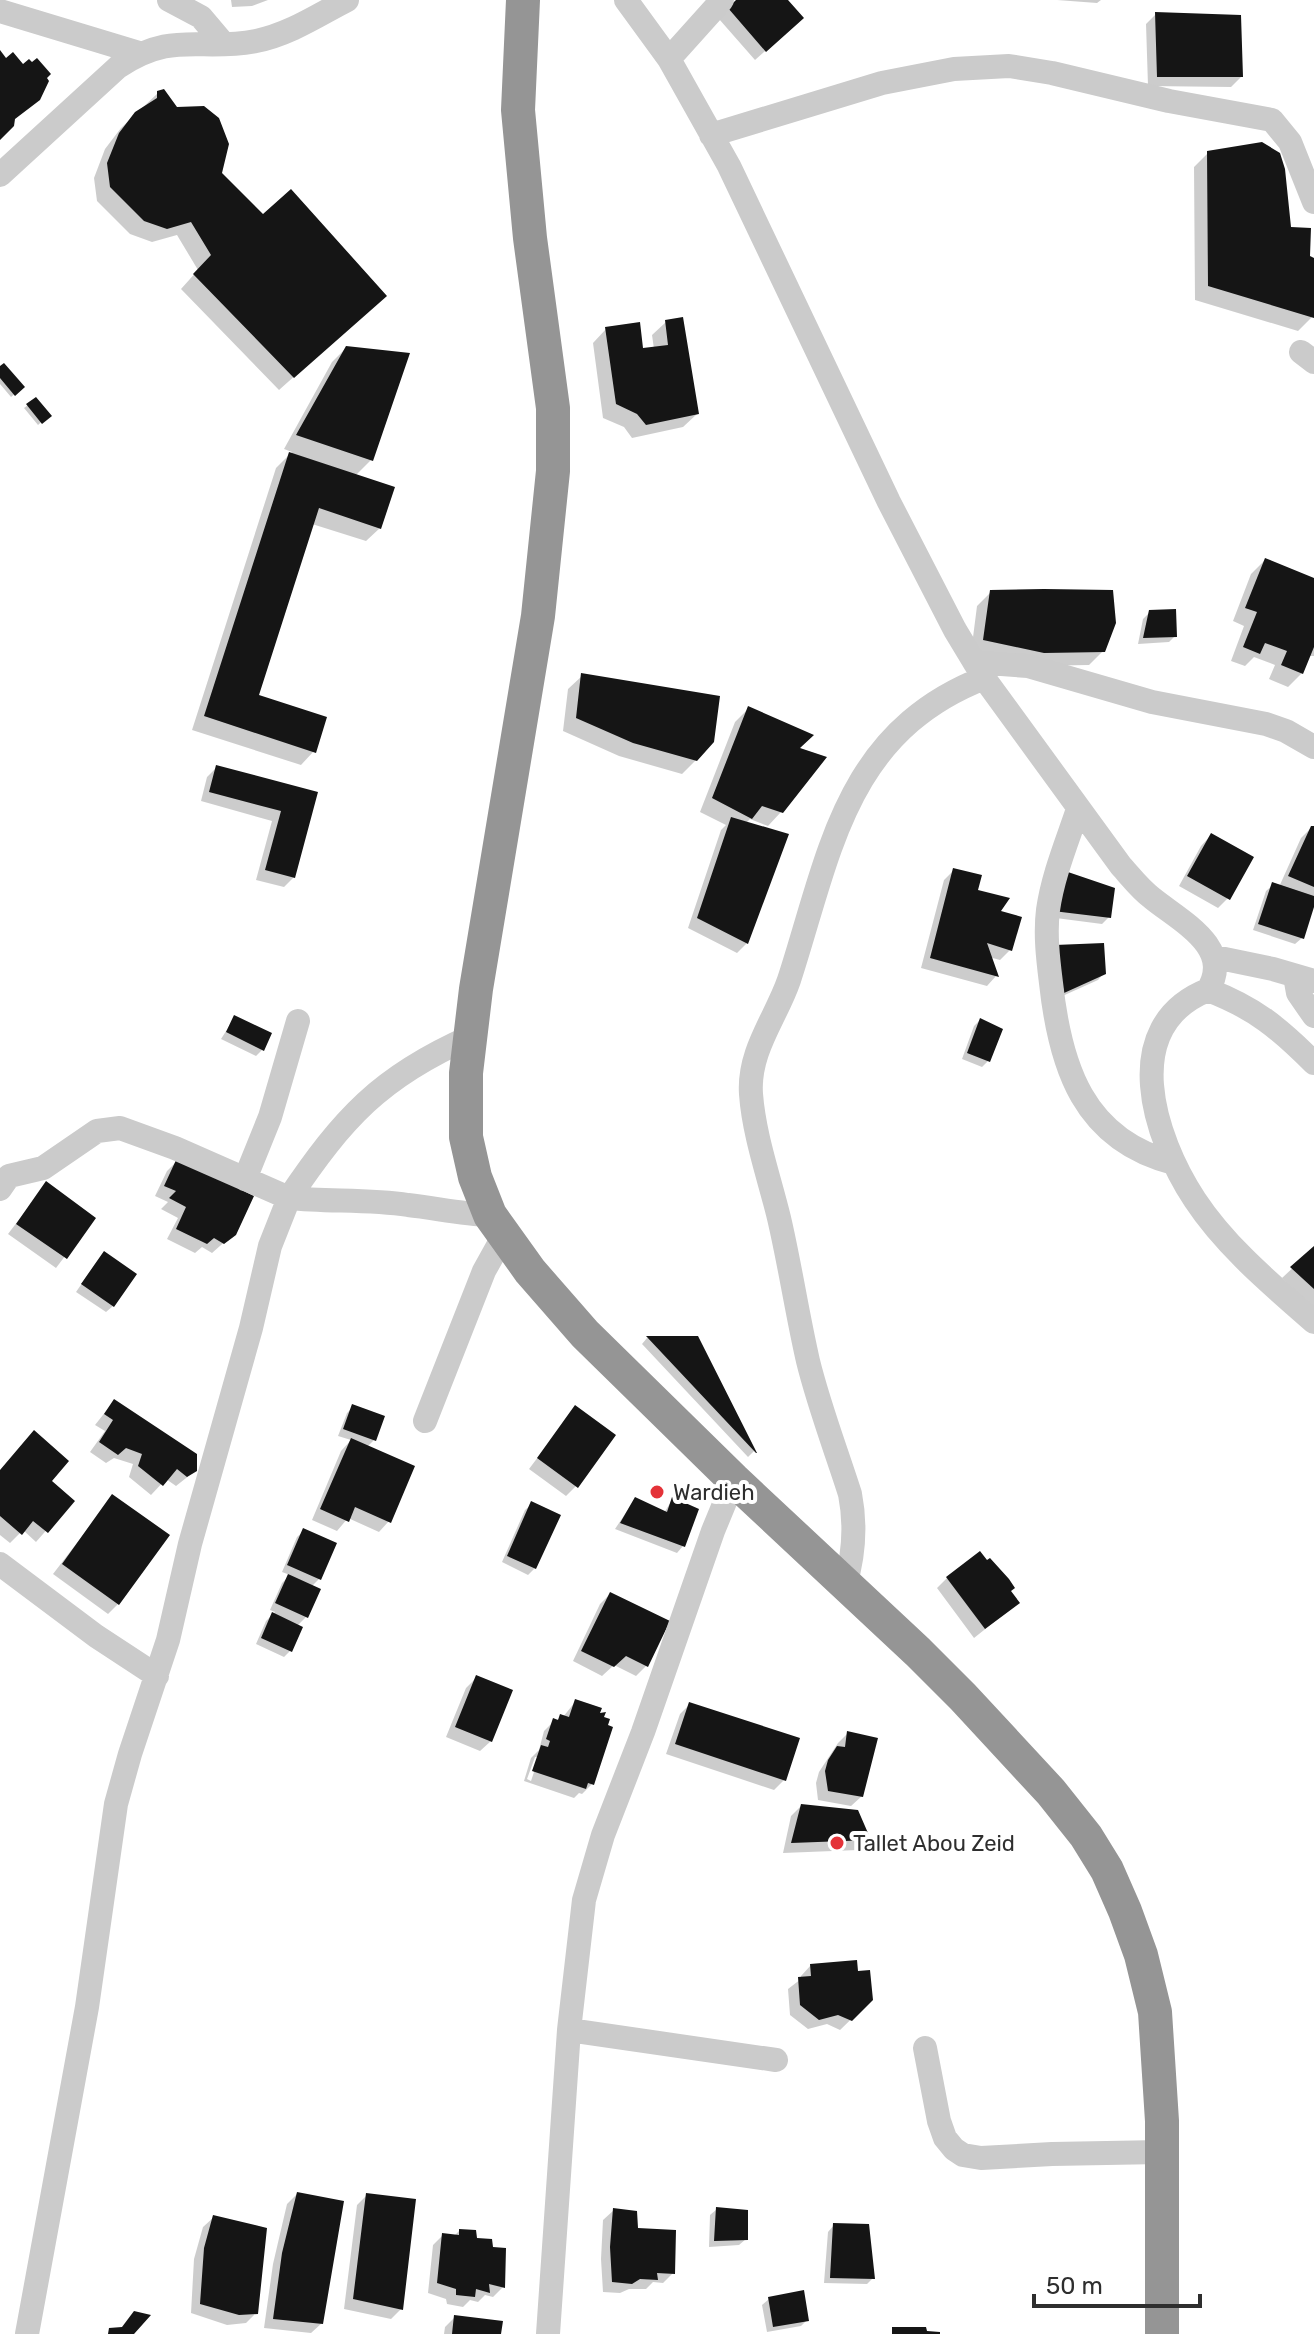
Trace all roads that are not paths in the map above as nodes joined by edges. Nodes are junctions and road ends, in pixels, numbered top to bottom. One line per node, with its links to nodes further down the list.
1 (169, 0): 7 (street)
2 (347, 0): 7 (street)
3 (523, 0): 21 (highway)
4 (626, 0): 9 (street)
5 (722, 0): 9 (street)
6 (0, 11): 8 (street)
7 (223, 43): 8 (street)
8 (139, 53): 11 (street)
9 (669, 59): 10 (street)
10 (711, 135): 12 (street); 13 (street)
11 (0, 175)
12 (1314, 202)
13 (979, 670): 14 (street); 15 (street); 32 (street)
14 (1314, 747)
15 (1078, 809): 16 (street); 23 (street)
16 (1215, 957): 17 (street); 18 (street)
17 (1304, 979): 19 (street)
18 (1208, 990): 22 (street); 23 (street)
19 (1314, 1016)
20 (298, 1021): 24 (street)
21 (470, 1037): 26 (street); 27 (highway)
22 (1314, 1063)
23 (1174, 1163): 28 (street)
24 (245, 1179): 25 (street); 26 (street)
25 (0, 1189)
26 (289, 1198): 27 (street); 33 (street)
27 (497, 1225): 29 (street); 30 (highway)
28 (1314, 1322)
29 (425, 1421)
30 (734, 1480): 32 (highway); 34 (street)
31 (0, 1564): 33 (street)
32 (845, 1585): 37 (highway)
33 (157, 1676): 38 (street)
34 (569, 2030): 36 (street); 39 (street)
35 (925, 2048): 37 (street)
36 (776, 2060)
37 (1161, 2152): 40 (highway)
38 (27, 2334)
39 (548, 2334)
40 (1162, 2334)

